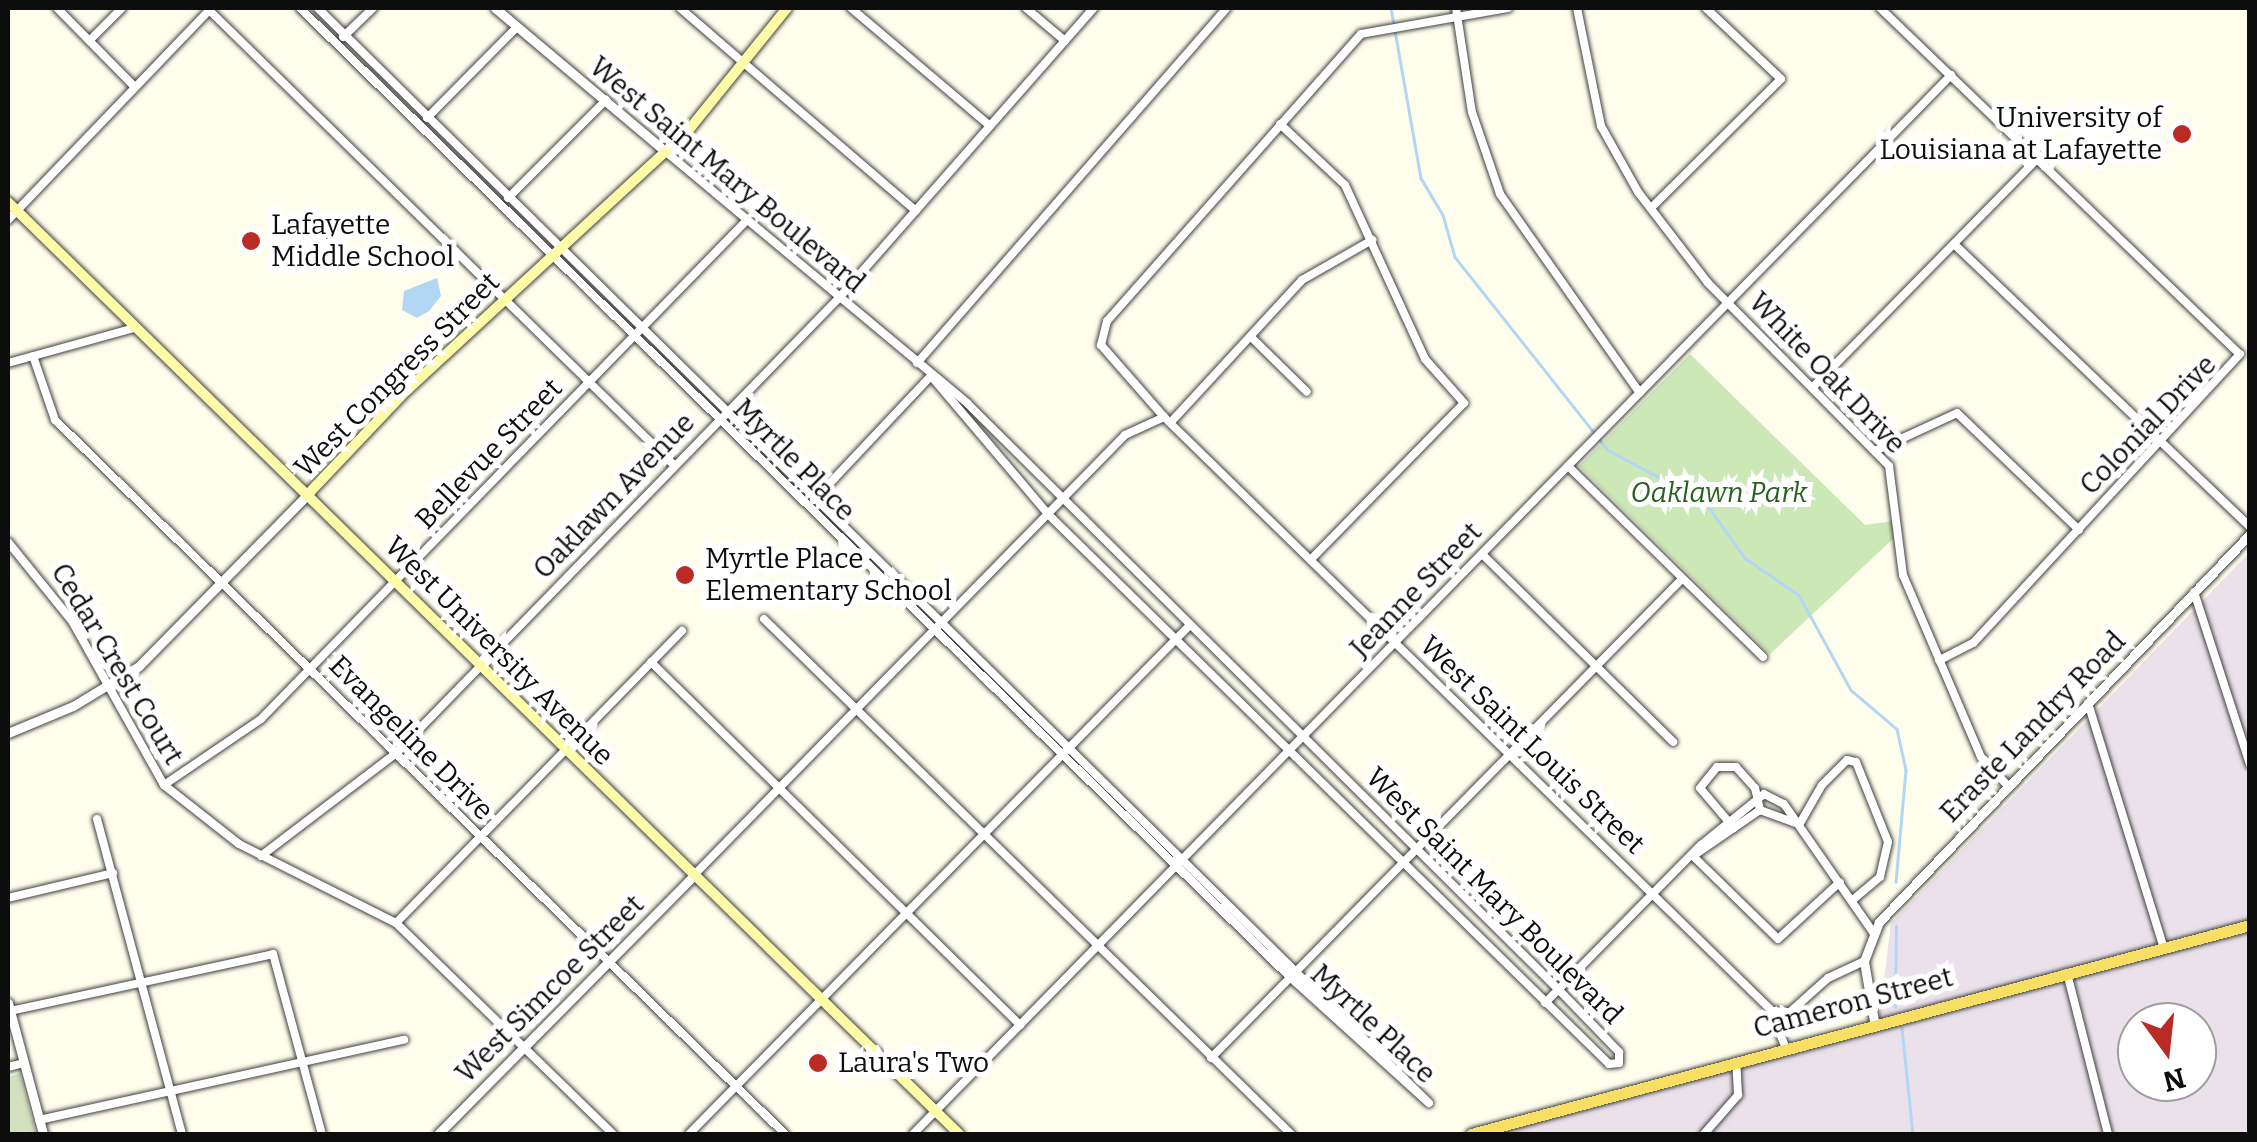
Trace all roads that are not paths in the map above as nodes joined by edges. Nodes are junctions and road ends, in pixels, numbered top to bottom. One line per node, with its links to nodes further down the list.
1 (57, 8): 21 (street)
2 (122, 8): 21 (street)
3 (210, 8): 26 (street); 43 (street)
4 (300, 8): 23 (street, Myrtle Place)
5 (318, 8): 20 (street, Myrtle Place)
6 (372, 8): 20 (street)
7 (494, 8): 19 (street, West Saint Mary Boulevard)
8 (680, 8): 24 (street)
9 (787, 8): 24 (main road, West Congress Street)
10 (850, 8): 31 (street)
11 (1026, 8): 22 (street)
12 (1094, 8): 22 (street, Oaklawn Avenue)
13 (1227, 8): 52 (street)
14 (1508, 8): 18 (street)
15 (1576, 8): 36 (street, White Oak Drive)
16 (1706, 8): 36 (street)
17 (1880, 8): 25 (street, Colonial Drive)
18 (1456, 11): 29 (street); 57 (street)
19 (517, 27): 27 (street, West Saint Mary Boulevard); 28 (street)
20 (346, 35): 23 (street); 28 (street, Myrtle Place)
21 (90, 40): 26 (street)
22 (1065, 41): 31 (street, Oaklawn Avenue)
23 (337, 44): 30 (street, Myrtle Place)
24 (743, 63): 32 (main road, West Congress Street); 38 (street)
25 (1951, 75): 33 (street, Colonial Drive); 45 (street, Jeanne Street)
26 (134, 86): 37 (street)
27 (606, 100): 32 (street, West Saint Mary Boulevard); 34 (street)
28 (429, 116): 30 (street); 34 (street, Myrtle Place)
29 (1280, 124): 40 (street); 60 (street, West Saint Louis Street)
30 (420, 125): 35 (street, Myrtle Place)
31 (990, 126): 38 (street, Oaklawn Avenue)
32 (666, 152): 39 (street, West Saint Mary Boulevard); 42 (main road, West Congress Street)
33 (2038, 158): 41 (street); 61 (street, Colonial Drive)
34 (511, 196): 35 (street); 42 (street, Myrtle Place)
35 (502, 205): 42 (street, Myrtle Place)
36 (1652, 208): 45 (street, White Oak Drive)
37 (10, 210): 47 (main road, West University Avenue)
38 (916, 211): 44 (street, Oaklawn Avenue)
39 (746, 221): 44 (street, West Saint Mary Boulevard); 46 (street, Bellevue Street)
40 (1372, 240): 49 (street); 74 (street)
41 (1954, 244): 55 (street); 61 (street)
42 (556, 250): 43 (main road, West Congress Street); 46 (street, Myrtle Place); 48 (street, Myrtle Place)
43 (504, 299): 54 (street); 65 (main road, West Congress Street)
44 (838, 299): 52 (street, West Saint Mary Boulevard); 58 (street, Oaklawn Avenue)
45 (1728, 303): 55 (street, White Oak Drive); 57 (street, Jeanne Street)
46 (644, 327): 48 (street, Bellevue Street); 58 (street, Myrtle Place)
47 (134, 328): 50 (street); 65 (main road, West University Avenue)
48 (635, 336): 54 (street, Bellevue Street); 59 (street, Myrtle Place)
49 (1251, 337): 56 (street); 60 (street)
50 (33, 356): 51 (street); 77 (street, Evangeline Drive)
51 (8, 363)
52 (917, 363): 53 (street, West Saint Mary Boulevard)
53 (931, 376): 66 (street); 67 (street, West Saint Mary Boulevard); 69 (street, West Saint Mary Boulevard)
54 (589, 383): 63 (street); 76 (street, Bellevue Street)
55 (1813, 387): 62 (street, White Oak Drive)
56 (1308, 392)
57 (1640, 393): 64 (street, Jeanne Street)
58 (729, 410): 59 (street, Oaklawn Avenue); 66 (street, Myrtle Place)
59 (720, 418): 63 (street, Oaklawn Avenue); 68 (street, Myrtle Place)
60 (1168, 420): 67 (street); 74 (street, West Saint Louis Street)
61 (2163, 443): 70 (street, Colonial Drive); 71 (street)
62 (1877, 450): 70 (street); 87 (street, White Oak Drive)
63 (675, 466): 89 (street, Oaklawn Avenue)
64 (1568, 466): 73 (street, Jeanne Street); 75 (street)
65 (311, 491): 76 (main road, West University Avenue); 77 (street, West Congress Street)
66 (818, 497): 68 (street); 80 (street, Myrtle Place)
67 (1061, 500): 69 (street); 81 (street, West Saint Mary Boulevard)
68 (808, 506): 82 (street, Myrtle Place)
69 (1048, 514): 80 (street); 84 (street, West Saint Mary Boulevard)
70 (2080, 530): 87 (street, Colonial Drive)
71 (2250, 530): 78 (street, Eraste Landry Road)
72 (8, 542): 92 (street, Cedar Crest Court)
73 (1482, 554): 85 (street, Jeanne Street); 90 (street)
74 (1312, 559): 85 (street, West Saint Louis Street)
75 (1681, 580): 86 (street); 90 (street)
76 (396, 582): 89 (main road, West University Avenue); 91 (street, Bellevue Street)
77 (223, 586): 91 (street, Evangeline Drive); 92 (street, West Congress Street)
78 (2194, 592): 93 (street, Eraste Landry Road); 104 (street)
79 (764, 619): 94 (street)
80 (944, 619): 82 (street); 98 (street, Myrtle Place)
81 (1188, 627): 84 (street); 96 (street, West Saint Mary Boulevard)
82 (935, 628): 94 (street); 103 (street, Myrtle Place)
83 (682, 630): 88 (street)
84 (1175, 640): 98 (street); 100 (street, West Saint Mary Boulevard)
85 (1396, 642): 96 (street, Jeanne Street); 102 (street, West Saint Louis Street)
86 (1763, 657)
87 (1939, 660): 106 (street, White Oak Drive)
88 (651, 662): 99 (street); 107 (street)
89 (480, 666): 99 (main road, West University Avenue); 101 (street, Oaklawn Avenue)
90 (1596, 666): 97 (street); 102 (street)
91 (310, 669): 101 (street, Evangeline Drive); 105 (street, Bellevue Street)
92 (109, 687): 95 (street, West Congress Street); 105 (street, Cedar Crest Court)
93 (2088, 703): 106 (street, Eraste Landry Road); 132 (street)
94 (855, 709): 107 (street); 113 (street)
95 (8, 733)
96 (1302, 738): 100 (street, Jeanne Street); 115 (street, West Saint Mary Boulevard)
97 (1673, 742)
98 (1071, 746): 103 (street); 117 (street, Myrtle Place)
99 (566, 750): 114 (street); 122 (main road, West University Avenue)
100 (1291, 750): 117 (street, Jeanne Street); 119 (street, West Saint Mary Boulevard)
101 (394, 754): 114 (street, Evangeline Drive); 116 (street, Oaklawn Avenue)
102 (1510, 754): 115 (street); 124 (street, West Saint Louis Street)
103 (1062, 755): 113 (street); 120 (street, Myrtle Place)
104 (2250, 764)
105 (164, 786): 116 (street, Cedar Crest Court)
106 (2008, 786): 130 (street, Eraste Landry Road)
107 (779, 788): 122 (street); 127 (street)
108 (1758, 796): 109 (street); 111 (street); 112 (street); 112 (street)
109 (1760, 810): 111 (street); 112 (street)
110 (97, 819): 121 (street)
111 (1798, 824): 123 (street); 126 (street)
112 (1730, 825): 118 (street)
113 (982, 836): 127 (street); 131 (street)
114 (480, 837): 128 (street); 134 (street, Evangeline Drive)
115 (1416, 851): 119 (street); 139 (street, West Saint Mary Boulevard)
116 (261, 856): 128 (street, Cedar Crest Court)
117 (1186, 856): 120 (street, Jeanne Street); 135 (street, Myrtle Place)
118 (1692, 856): 123 (street); 124 (street)
119 (1404, 863): 135 (street); 141 (street, West Saint Mary Boulevard)
120 (1177, 865): 131 (street, Jeanne Street); 137 (street, Myrtle Place)
121 (113, 874): 125 (street); 138 (street)
122 (694, 875): 134 (street, West Simcoe Street); 140 (main road, West University Avenue)
123 (1840, 882): 126 (street)
124 (1652, 894): 139 (street); 143 (street, West Saint Louis Street)
125 (8, 898)
126 (1853, 900): 130 (street)
127 (907, 914): 140 (street); 145 (street)
128 (396, 922): 148 (street, Cedar Crest Court)
129 (2250, 925): 132 (main road, Cameron Street)
130 (1873, 932): 133 (street, Eraste Landry Road)
131 (1098, 946): 145 (street, Jeanne Street); 149 (street)
132 (2164, 948): 136 (main road, Cameron Street)
133 (1864, 961): 143 (street); 144 (street, Eraste Landry Road)
134 (608, 962): 148 (street, West Simcoe Street); 154 (street, Evangeline Drive)
135 (1300, 969): 137 (street); 137 (street, Myrtle Place)
136 (2067, 973): 144 (main road, Cameron Street); 170 (street)
137 (1291, 978): 149 (street)
138 (142, 983): 142 (street); 151 (street); 155 (street)
139 (1558, 989): 141 (street); 141 (street, West Saint Mary Boulevard)
140 (822, 1000): 154 (street); 156 (main road, West University Avenue)
141 (1546, 1002)
142 (9, 1007): 152 (street)
143 (1770, 1009): 147 (street)
144 (1874, 1021): 147 (main road, Cameron Street)
145 (1020, 1025): 156 (street, Jeanne Street)
146 (404, 1040): 151 (street)
147 (1785, 1046): 150 (main road, Cameron Street)
148 (524, 1047): 161 (street, West Simcoe Street); 162 (street, Cedar Crest Court)
149 (1211, 1058): 167 (street)
150 (1736, 1060): 168 (main road, Cameron Street); 169 (street)
151 (303, 1062): 155 (street); 160 (street)
152 (24, 1063): 153 (street); 157 (street)
153 (8, 1068)
154 (736, 1087): 163 (street); 164 (street, Evangeline Drive)
155 (171, 1091): 157 (street); 159 (street)
156 (935, 1112): 165 (street, Jeanne Street); 166 (main road, West University Avenue)
157 (38, 1120): 158 (street)
158 (42, 1134)
159 (182, 1134)
160 (322, 1134)
161 (438, 1134)
162 (614, 1134)
163 (689, 1134)
164 (785, 1134)
165 (913, 1134)
166 (958, 1134)
167 (1290, 1134)
168 (1472, 1134)
169 (1704, 1134)
170 (2108, 1134)

